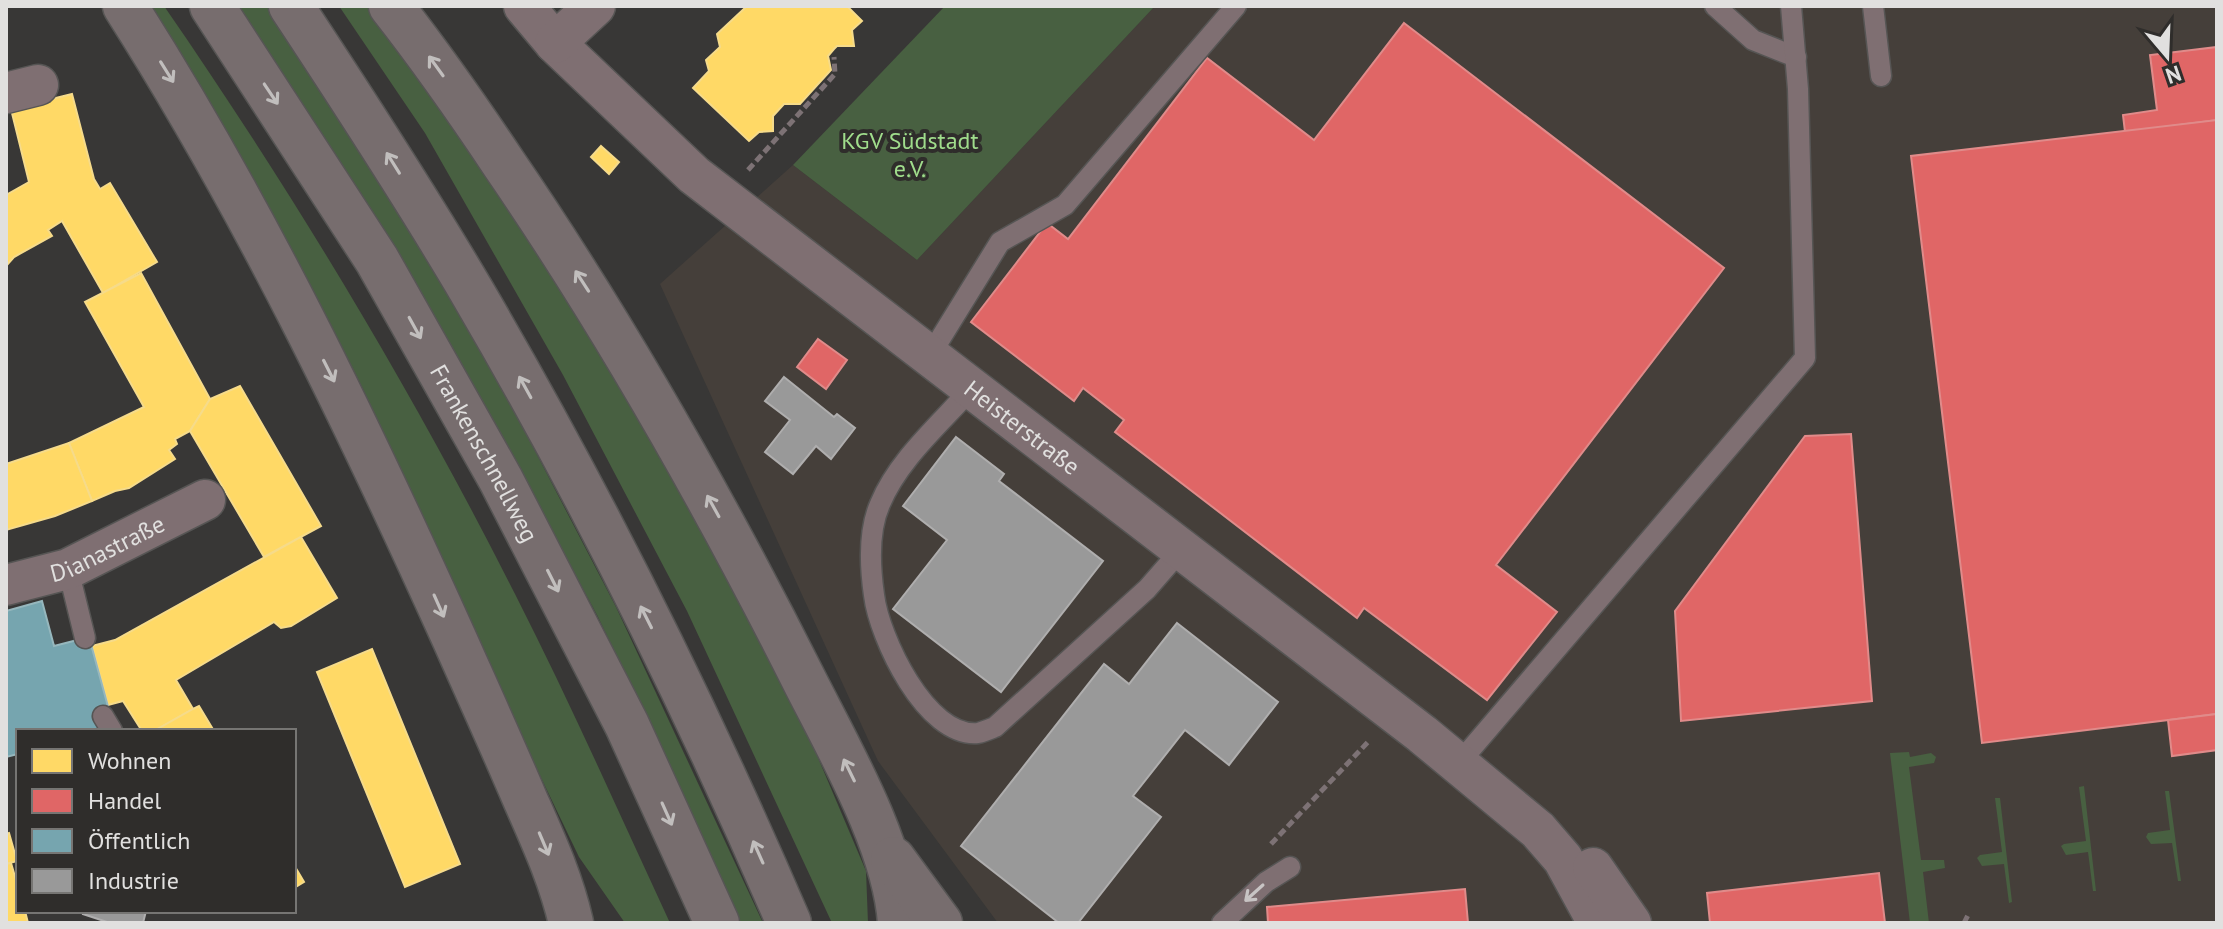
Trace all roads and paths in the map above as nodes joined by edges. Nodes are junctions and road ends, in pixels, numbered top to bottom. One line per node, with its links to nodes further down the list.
1 (125, 6): 29 (highway, one-way to 29)
2 (212, 6): 32 (highway, Frankenschnellweg, one-way to 32)
3 (291, 6): 33 (highway, one-way to 3)
4 (391, 6): 25 (highway, one-way to 4)
5 (524, 6): 11 (street, Heisterstraße)
6 (595, 6): 11 (street)
7 (1236, 6): 16 (lane)
8 (1715, 6): 13 (lane)
9 (1791, 6): 13 (lane)
10 (1873, 6): 14 (lane)
11 (555, 43): 15 (street, Heisterstraße)
12 (834, 57): 15 (path)
13 (1796, 57): 24 (lane)
14 (1881, 76)
15 (723, 198): 16 (street, Heisterstraße)
16 (929, 357): 17 (street, Heisterstraße)
17 (971, 389): 19 (street, Heisterstraße); 19 (lane)
18 (205, 500): 20 (street, Dianastraße)
19 (1181, 550): 23 (street, Heisterstraße)
20 (68, 569): 21 (street, Dianastraße); 22 (lane)
21 (6, 585)
22 (85, 638)
23 (1395, 715): 24 (street, Heisterstraße); 26 (path)
24 (1459, 763): 27 (street, Heisterstraße)
25 (880, 841): 34 (highway); 35 (highway)
26 (1270, 845)
27 (1550, 845): 37 (street); 38 (street, Heisterstraße); 39 (street, Heisterstraße)
28 (1290, 867): 36 (lane, one-way to 36)
29 (567, 904): 31 (highway)
30 (1968, 915): 40 (path)
31 (587, 923)
32 (717, 923)
33 (789, 923)
34 (900, 923)
35 (940, 923)
36 (1222, 923)
37 (1570, 923)
38 (1598, 923)
39 (1631, 923)
40 (1964, 923)

